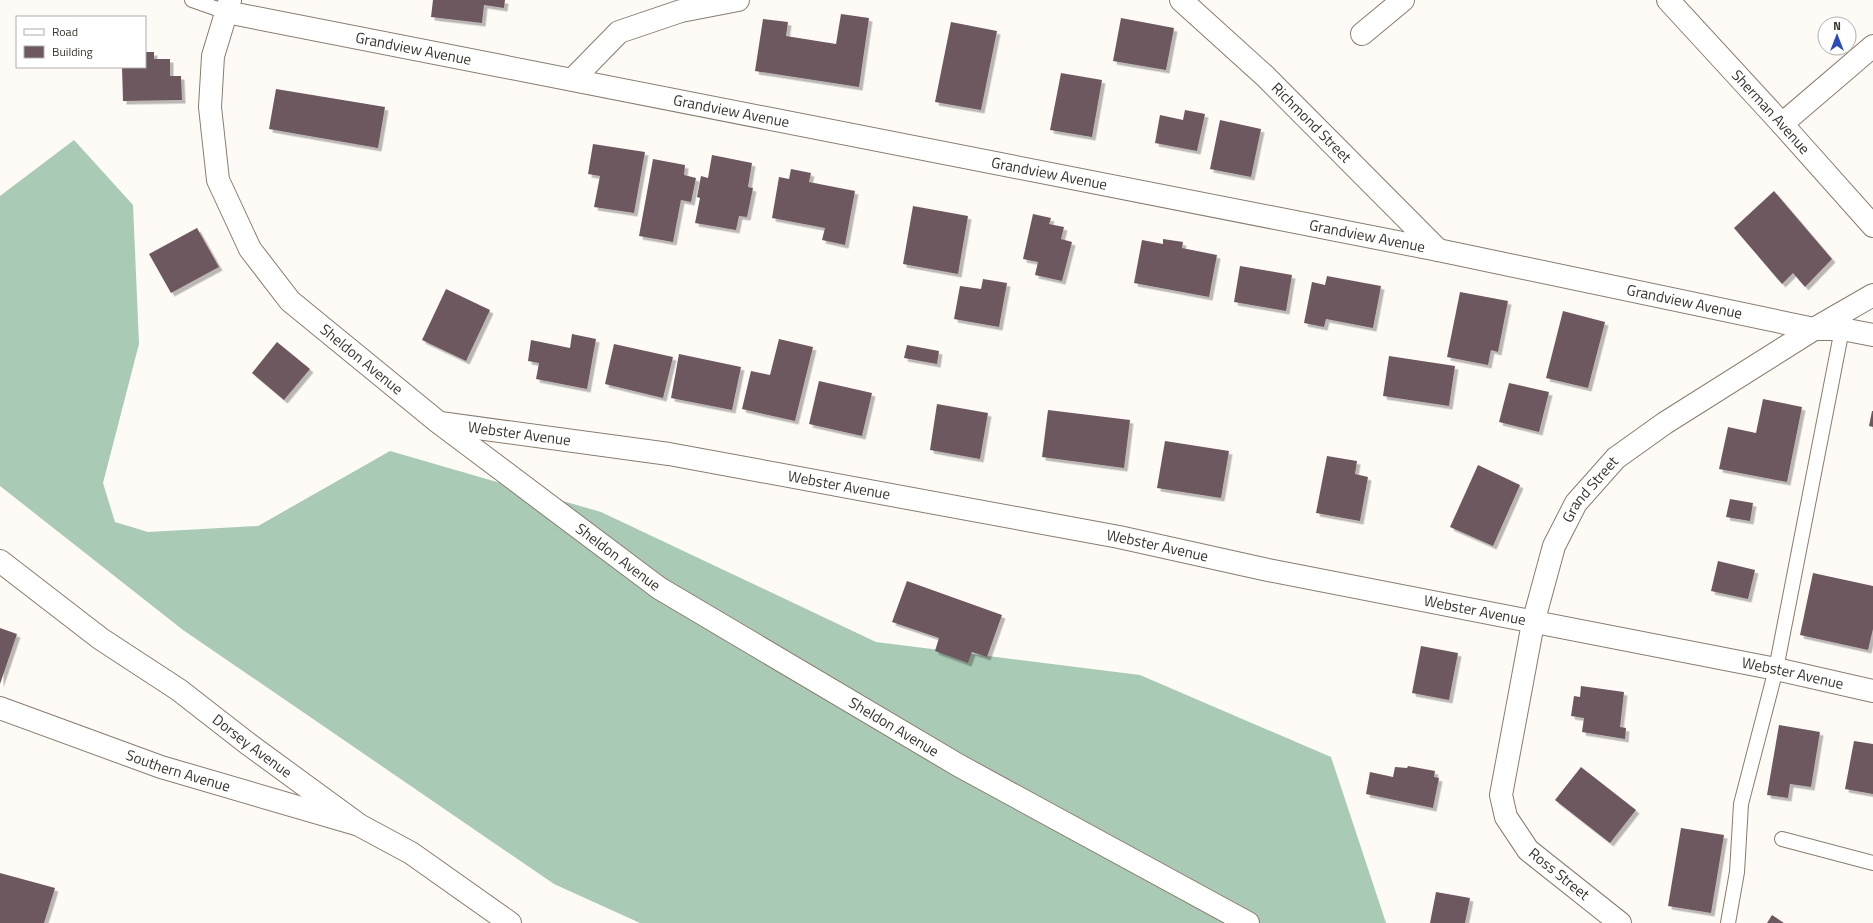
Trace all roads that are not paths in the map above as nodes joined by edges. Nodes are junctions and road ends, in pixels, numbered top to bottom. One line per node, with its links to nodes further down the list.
1 (192, 0): 6 (lane)
2 (738, 0): 9 (street)
3 (1181, 0): 12 (street, Richmond Street)
4 (1403, 0): 7 (street)
5 (1668, 0): 10 (street, Sherman Avenue)
6 (228, 6): 9 (street, Grandview Avenue); 17 (street, Sheldon Avenue)
7 (1362, 34)
8 (1873, 46): 10 (street)
9 (573, 79): 12 (street, Grandview Avenue)
10 (1782, 124): 11 (street, Sherman Avenue)
11 (1873, 226)
12 (1438, 250): 14 (street, Grandview Avenue)
13 (1873, 295): 14 (street, Grand Street)
14 (1814, 329): 15 (street, Grandview Avenue); 19 (street, Grand Street)
15 (1842, 330): 16 (street, Grandview Avenue); 20 (lane)
16 (1873, 335)
17 (438, 422): 19 (street, Webster Avenue); 28 (street, Sheldon Avenue)
18 (0, 561): 24 (street, Dorsey Avenue)
19 (1534, 623): 20 (street, Webster Avenue); 23 (street, Grand Street)
20 (1776, 669): 21 (street, Webster Avenue); 30 (lane)
21 (1873, 691)
22 (0, 708): 24 (street, Southern Avenue)
23 (1506, 817): 29 (street, Ross Street)
24 (359, 825): 27 (street, Dorsey Avenue)
25 (1782, 839): 26 (lane)
26 (1873, 863)
27 (510, 923)
28 (1248, 923)
29 (1620, 923)
30 (1728, 923)

